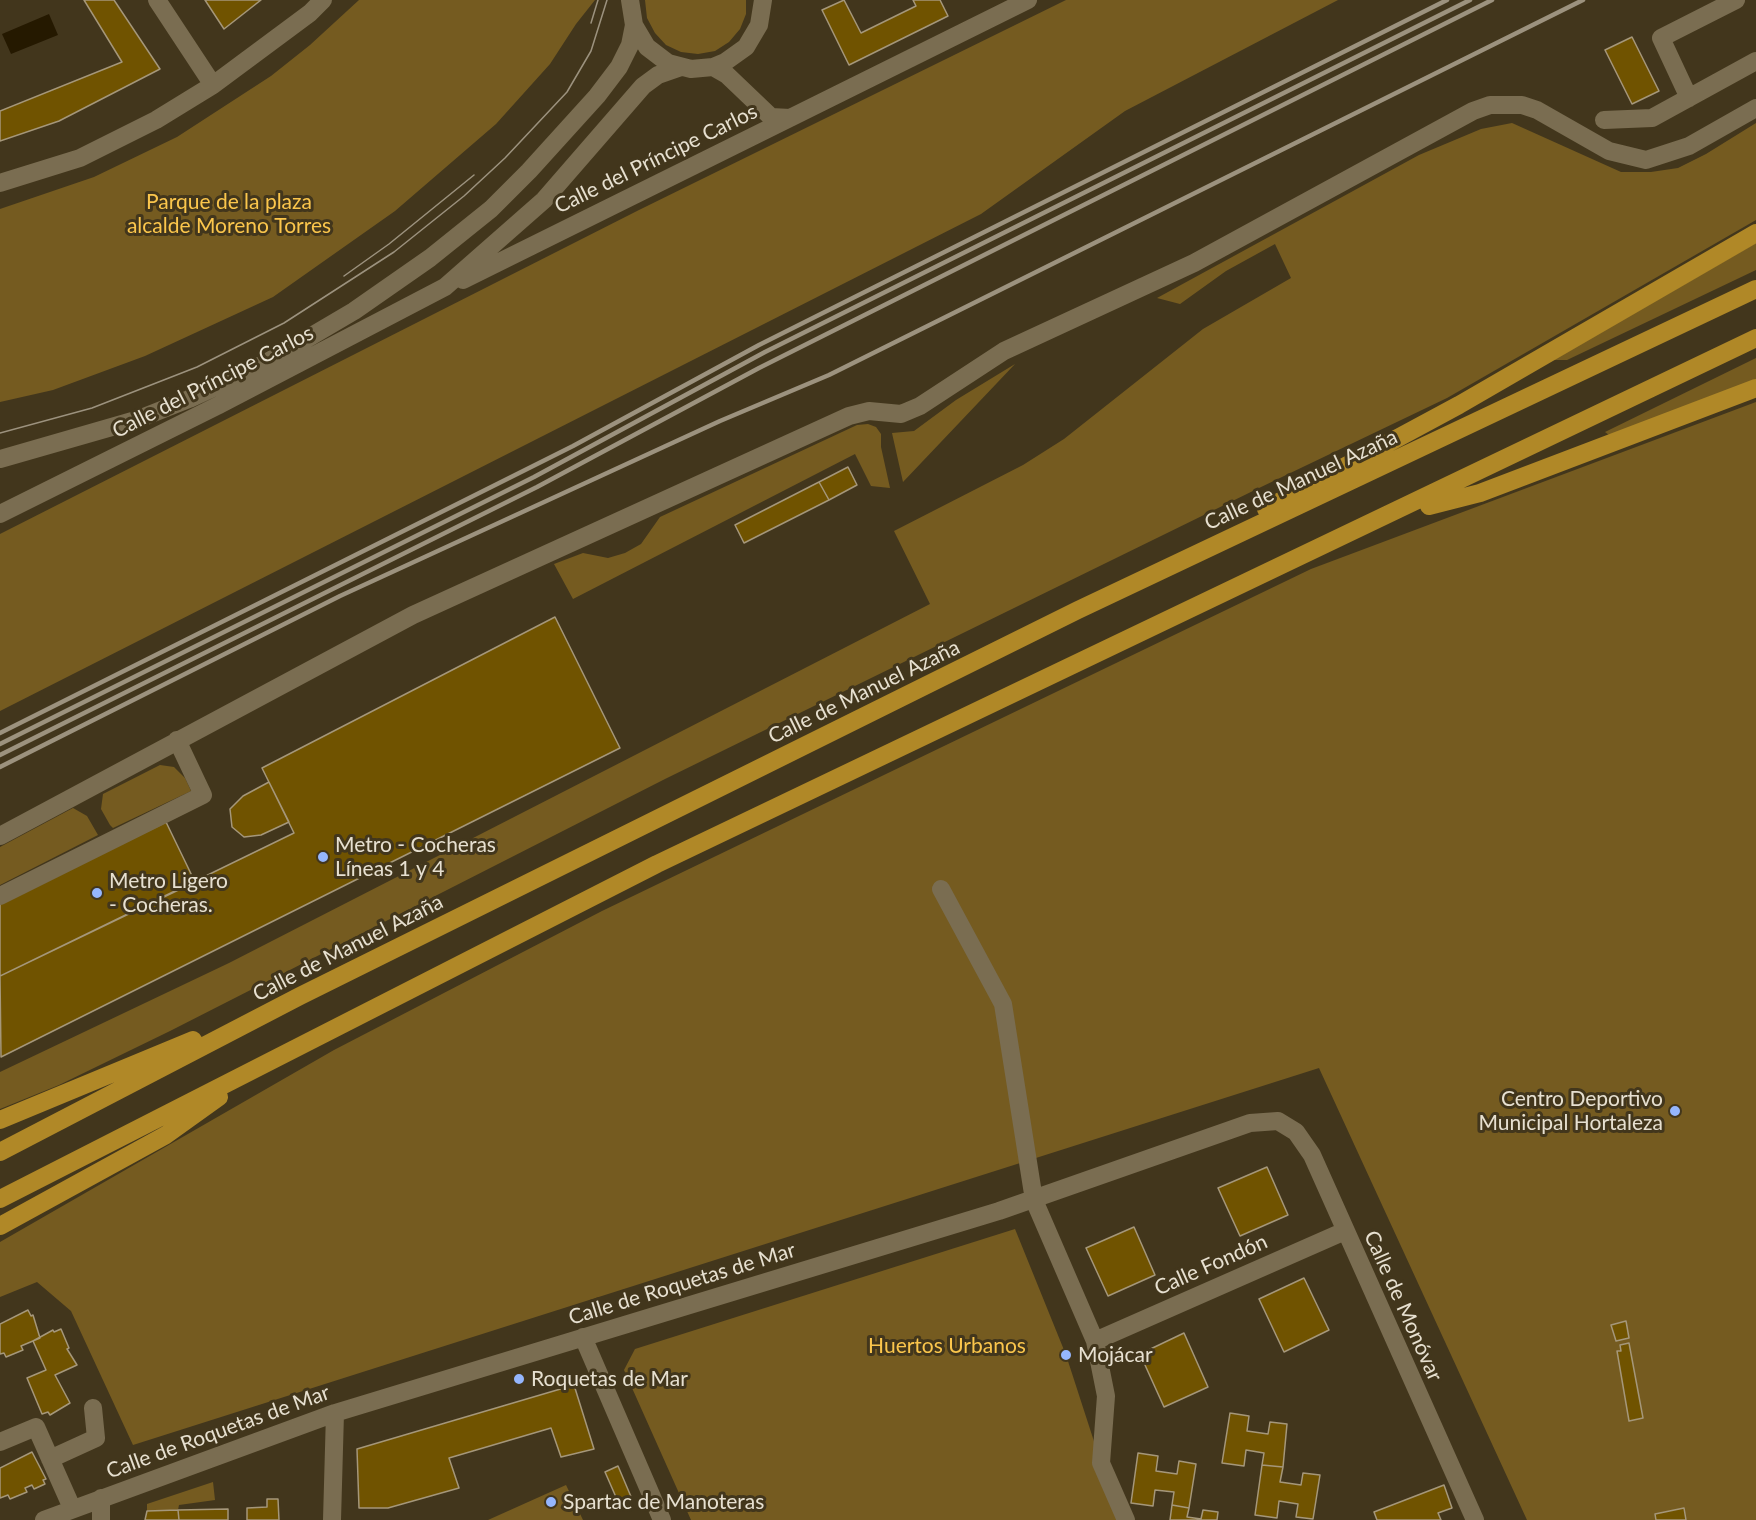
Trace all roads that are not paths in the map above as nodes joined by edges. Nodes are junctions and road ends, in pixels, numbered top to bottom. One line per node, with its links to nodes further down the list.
1 (157, 0): 11 (street)
2 (323, 0): 11 (street)
3 (630, 0): 7 (street)
4 (763, 0): 10 (street)
5 (1028, 0): 14 (street, Calle del Príncipe Carlos)
6 (1736, 0): 12 (street)
7 (634, 25): 9 (street); 22 (street, Calle del Príncipe Carlos)
8 (1756, 61): 12 (street)
9 (681, 67): 10 (street); 18 (street, Calle del Príncipe Carlos)
10 (713, 67): 14 (street)
11 (213, 85): 16 (street)
12 (1689, 98): 15 (street)
13 (1756, 108): 26 (street)
14 (790, 118): 18 (street, Calle del Príncipe Carlos)
15 (1604, 120)
16 (0, 183)
17 (1756, 233): 25 (highway)
18 (445, 287): 23 (street, Calle del Príncipe Carlos)
19 (1756, 290): 25 (highway, Calle de Manuel Azaña)
20 (1756, 338): 24 (highway)
21 (1756, 388): 24 (highway)
22 (0, 459)
23 (0, 514)
24 (1389, 516): 31 (highway)
25 (1078, 610): 30 (highway, Calle de Manuel Azaña)
26 (177, 740): 27 (street); 29 (street)
27 (0, 836)
28 (941, 889): 36 (street)
29 (0, 896)
30 (300, 996): 32 (highway); 34 (highway, Calle de Manuel Azaña)
31 (269, 1060): 35 (highway); 37 (highway)
32 (0, 1120)
33 (1278, 1121): 36 (street, Calle de Roquetas de Mar); 38 (street, Calle de Monóvar)
34 (0, 1152)
35 (0, 1198)
36 (1034, 1200): 39 (street, Calle de Roquetas de Mar); 40 (street)
37 (0, 1226)
38 (1345, 1231): 40 (street, Calle Fondón); 52 (street, Calle de Monóvar)
39 (583, 1337): 42 (street, Calle de Roquetas de Mar); 50 (street)
40 (1095, 1341): 51 (street)
41 (93, 1408): 44 (street)
42 (335, 1413): 45 (street, Calle de Roquetas de Mar); 49 (street)
43 (0, 1442): 44 (street)
44 (50, 1459): 46 (street)
45 (101, 1498): 46 (street, Calle de Roquetas de Mar); 48 (street)
46 (72, 1508): 47 (street, Calle de Roquetas de Mar)
47 (44, 1520)
48 (101, 1520)
49 (332, 1520)
50 (662, 1520)
51 (1126, 1520)
52 (1475, 1520)

